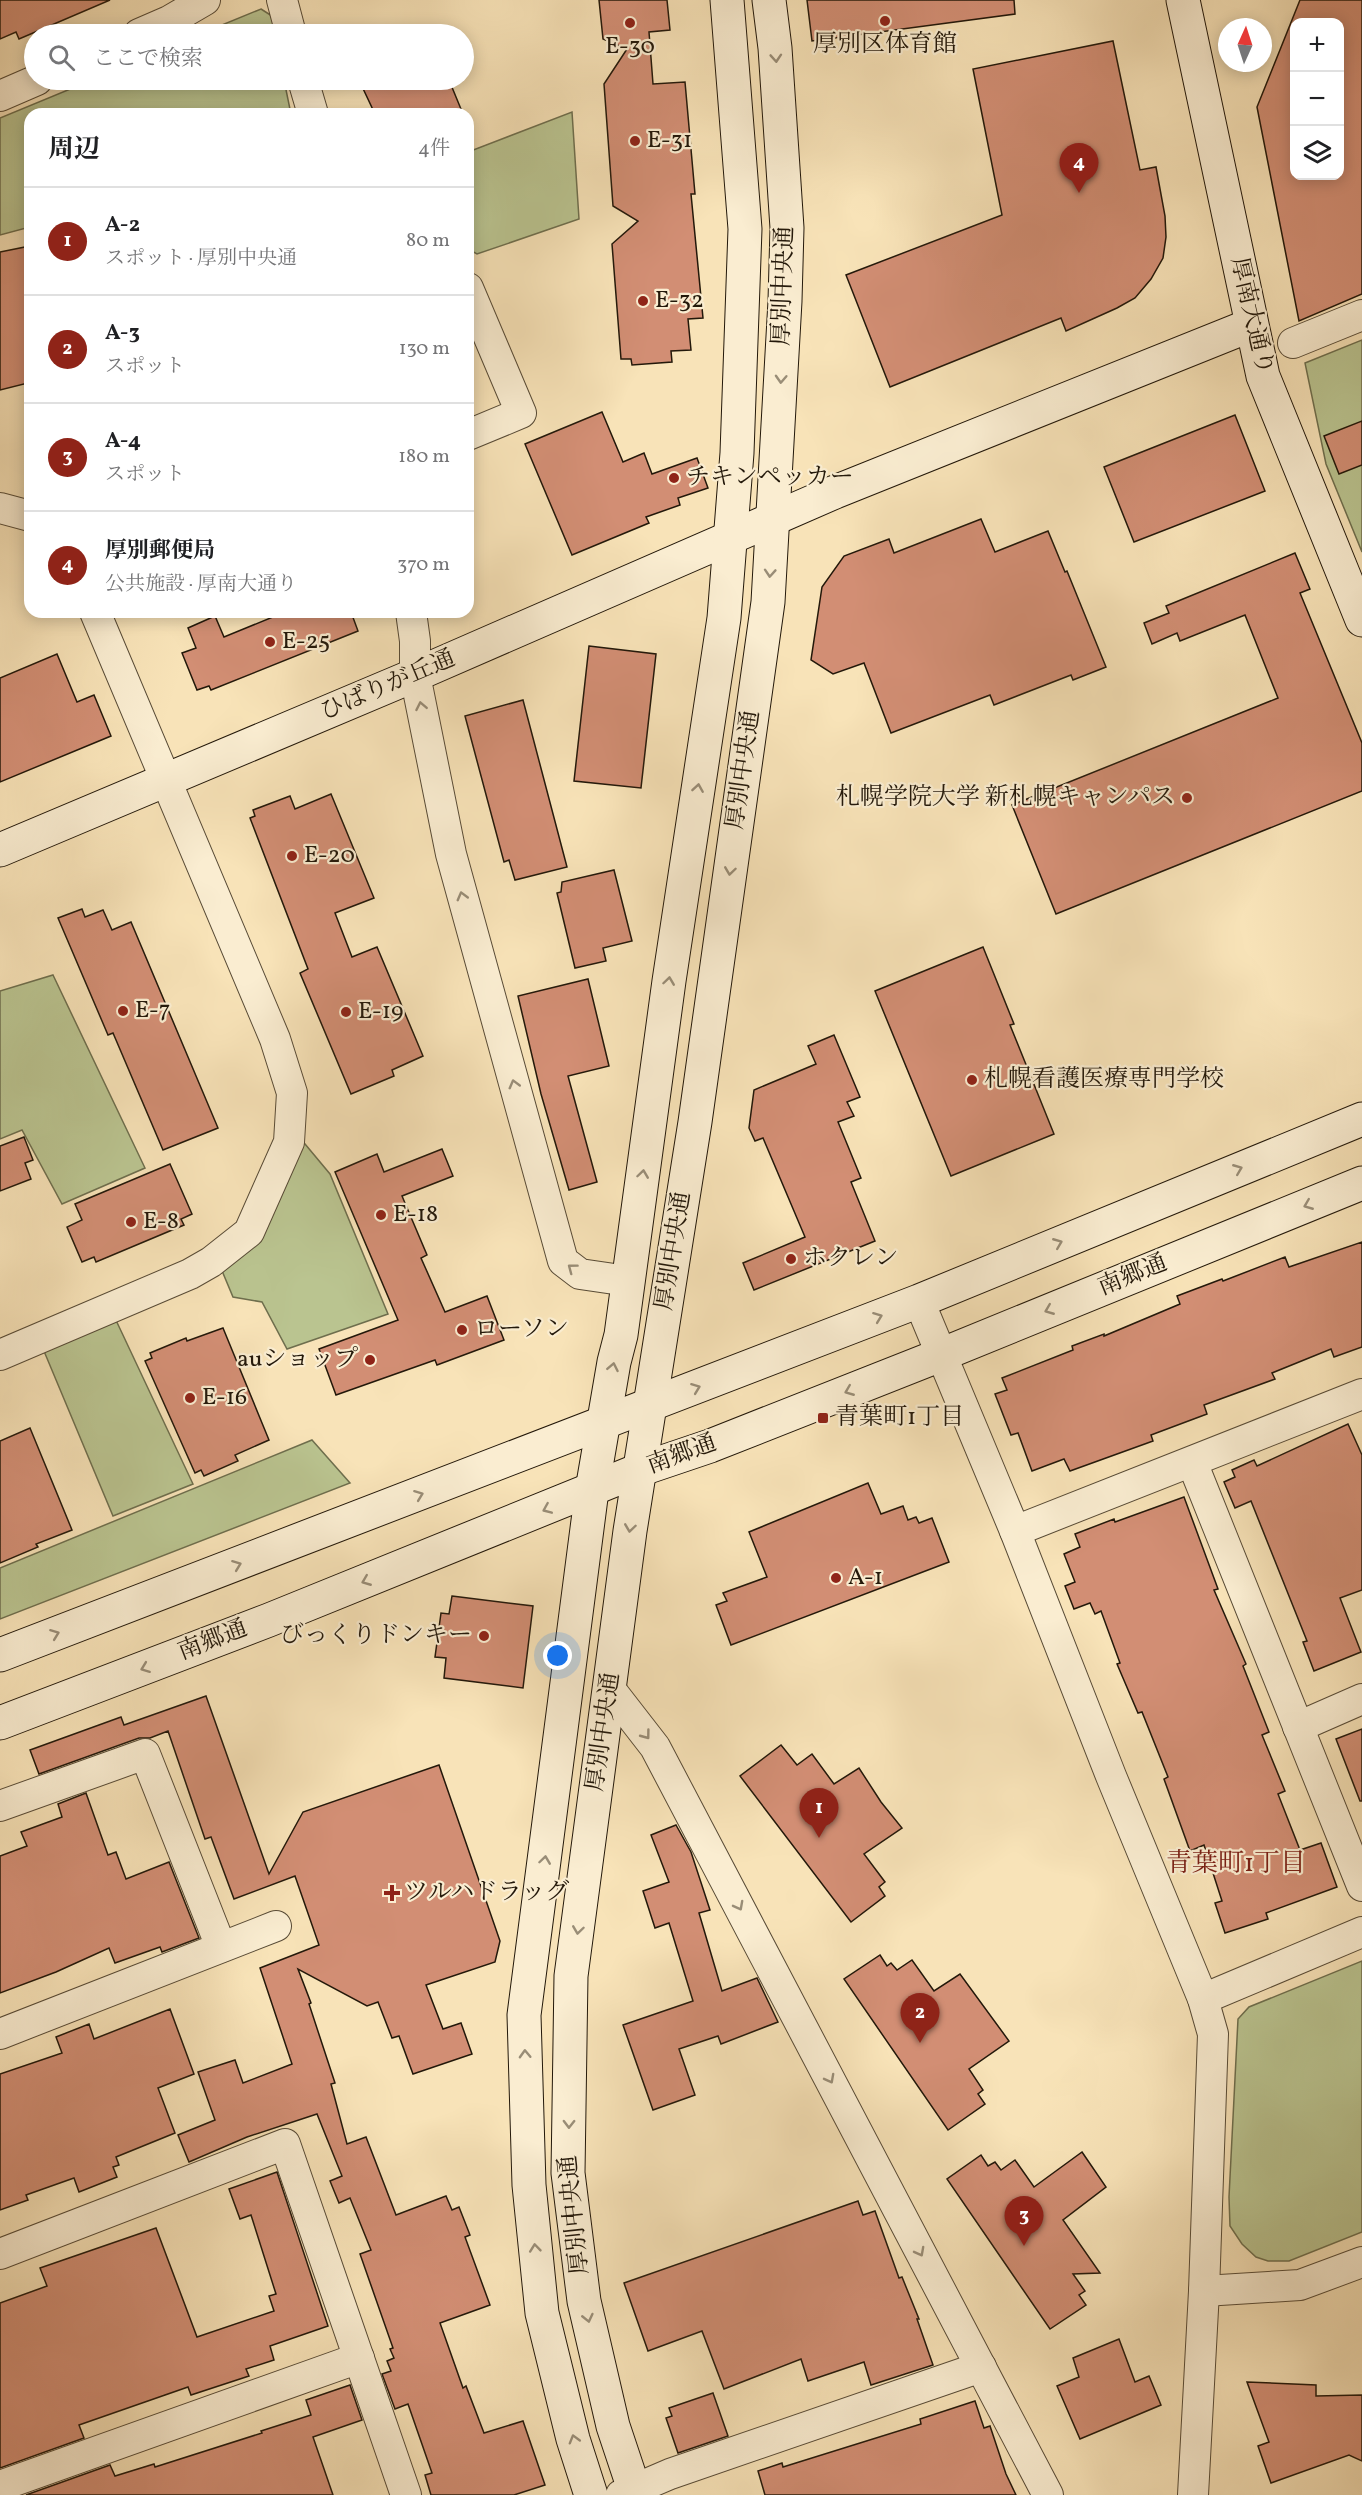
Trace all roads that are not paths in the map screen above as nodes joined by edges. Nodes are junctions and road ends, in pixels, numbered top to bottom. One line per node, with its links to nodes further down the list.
1 (205, 0): 6 (street)
2 (282, 0): 7 (street)
3 (727, 0): 20 (main road, 厚別中央通)
4 (769, 0): 19 (main road, 厚別中央通, one-way to 19)
5 (1183, 0): 14 (main road, 厚南大通り)
6 (162, 24)
7 (288, 24)
8 (24, 86): 10 (street)
9 (306, 90): 11 (street)
10 (0, 96)
11 (311, 108)
12 (474, 302): 16 (street)
13 (1362, 315): 15 (street)
14 (1251, 325): 19 (main road, ひばりが丘通); 23 (main road, 厚南大通り)
15 (1293, 343)
16 (474, 433)
17 (0, 508): 18 (street)
18 (24, 514)
19 (774, 518): 20 (main road, ひばりが丘通); 34 (main road, 厚別中央通, one-way to 34)
20 (730, 538): 24 (main road, ひばりが丘通); 29 (main road, 厚別中央通, one-way to 20)
21 (98, 618): 25 (street)
22 (412, 618): 24 (street)
23 (1362, 620)
24 (415, 675): 25 (main road, ひばりが丘通); 29 (street, one-way to 24)
25 (166, 779): 26 (main road, ひばりが丘通); 31 (street)
26 (0, 850)
27 (1362, 1119): 30 (main road, one-way to 27)
28 (1362, 1183): 32 (main road, 南郷通, one-way to 32)
29 (628, 1281): 35 (main road, 厚別中央通, one-way to 29)
30 (919, 1301): 32 (street); 34 (main road, one-way to 30)
31 (0, 1354)
32 (943, 1354): 37 (main road, 南郷通, one-way to 37); 39 (street)
33 (1360, 1401): 36 (street)
34 (648, 1407): 35 (main road); 37 (main road, 厚別中央通)
35 (602, 1425): 38 (main road, 厚別中央通); 40 (main road, one-way to 35)
36 (1192, 1462): 39 (street); 44 (street)
37 (639, 1470): 38 (main road, 南郷通); 41 (main road, 厚別中央通, one-way to 41)
38 (592, 1490): 43 (main road, 南郷通, one-way to 43); 60 (main road, 厚別中央通, one-way to 38)
39 (1016, 1532): 50 (street)
40 (0, 1655)
41 (610, 1689): 56 (street, one-way to 56); 58 (main road, 厚別中央通, one-way to 58)
42 (1362, 1700): 44 (street)
43 (0, 1723)
44 (1298, 1727): 46 (street)
45 (0, 1806): 49 (street)
46 (1362, 1886)
47 (276, 1926): 49 (street)
48 (1362, 1932): 50 (street)
49 (221, 1947): 51 (street)
50 (1203, 1999): 54 (street)
51 (0, 2034)
52 (0, 2254): 55 (street)
53 (1362, 2262): 54 (street)
54 (1204, 2291): 62 (street)
55 (358, 2358): 57 (street); 59 (street)
56 (981, 2367): 58 (street); 61 (street)
57 (0, 2486)
58 (630, 2493)
59 (406, 2495)
60 (591, 2495)
61 (1048, 2495)
62 (1193, 2495)

